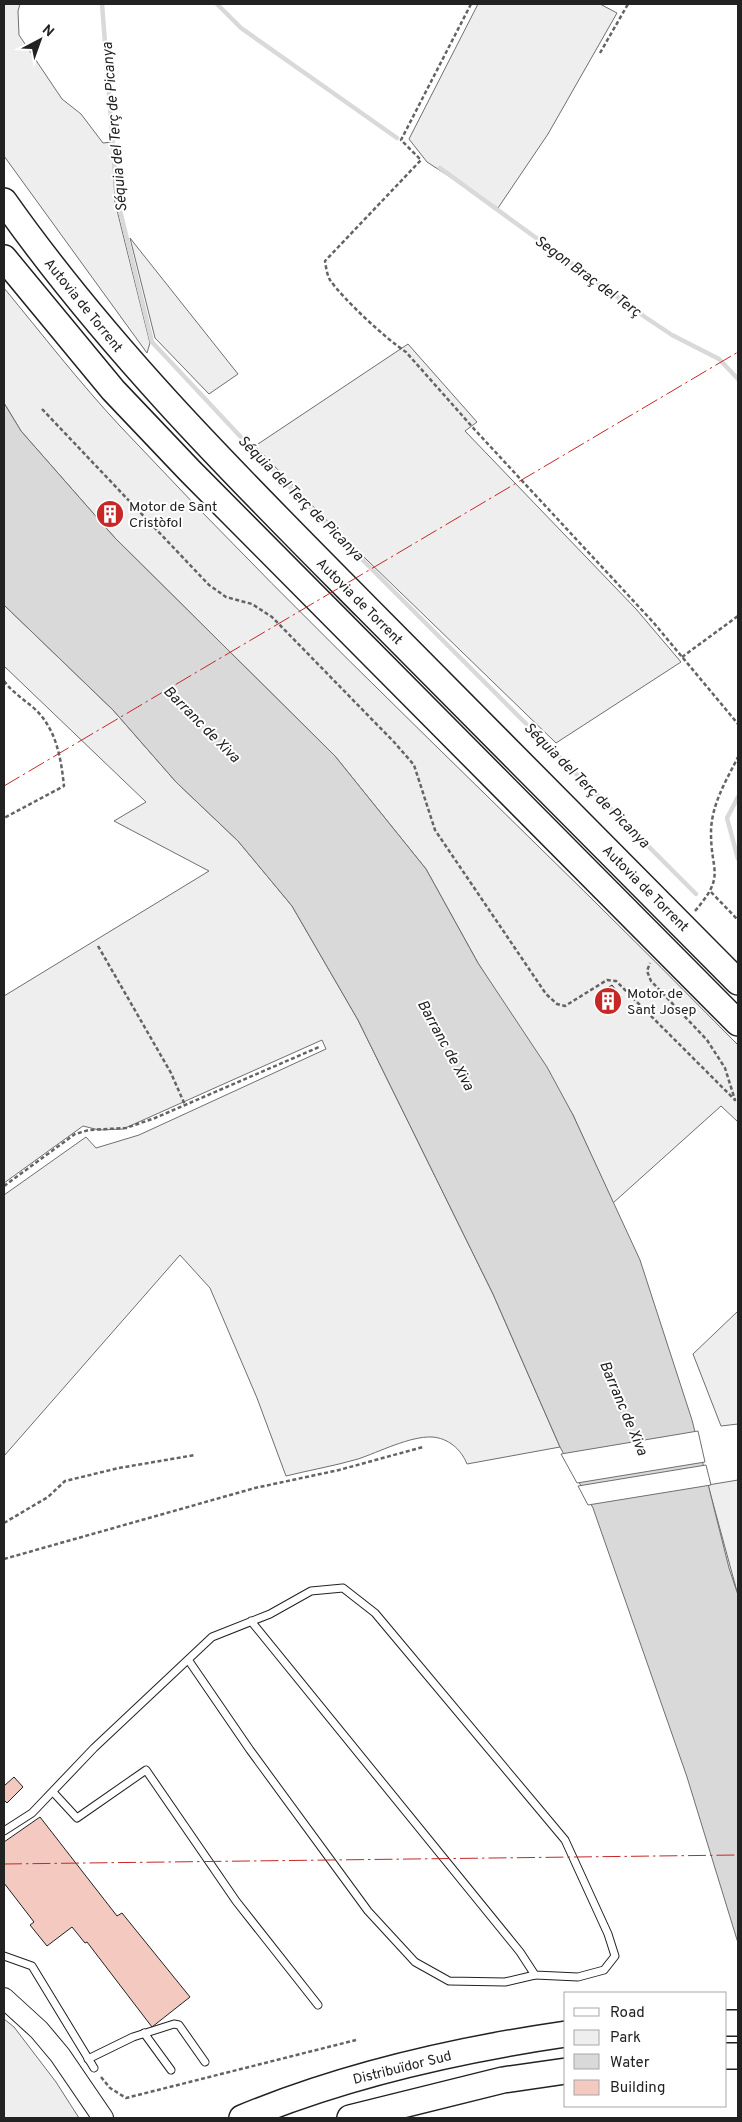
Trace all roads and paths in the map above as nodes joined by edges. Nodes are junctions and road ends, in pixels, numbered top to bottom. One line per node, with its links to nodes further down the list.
1 (471, 4): 8 (path)
2 (628, 4): 3 (path)
3 (600, 53)
4 (4, 201): 18 (highway, Autovia de Torrent)
5 (4, 258): 19 (highway, Autovia de Torrent)
6 (42, 409): 21 (path)
7 (738, 616): 8 (path)
8 (682, 657): 10 (path)
9 (4, 681): 12 (path)
10 (738, 724)
11 (738, 757): 13 (path)
12 (4, 818)
13 (711, 892): 14 (path); 15 (path)
14 (695, 911)
15 (738, 920)
16 (98, 946): 22 (path)
17 (651, 962): 21 (path)
18 (738, 982)
19 (738, 1023)
20 (319, 1047): 22 (path)
21 (737, 1100)
22 (185, 1104): 23 (path)
23 (4, 1186)
24 (423, 1447): 27 (path)
25 (196, 1455): 26 (path)
26 (4, 1523)
27 (4, 1559)
28 (251, 1622): 29 (lane); 33 (lane); 33 (lane)
29 (189, 1661): 30 (lane); 33 (lane)
30 (53, 1792): 31 (lane); 35 (lane)
31 (4, 1832)
32 (4, 1956): 39 (lane)
33 (535, 1975)
34 (4, 1998): 44 (street)
35 (318, 2006)
36 (144, 2033): 39 (lane); 40 (lane); 42 (lane)
37 (564, 2034): 45 (highway, Distribuïdor Sud)
38 (356, 2040): 41 (path)
39 (88, 2059): 41 (lane)
40 (205, 2062)
41 (94, 2068)
42 (171, 2070)
43 (564, 2070): 46 (highway)
44 (103, 2118)
45 (242, 2118)
46 (350, 2118)

